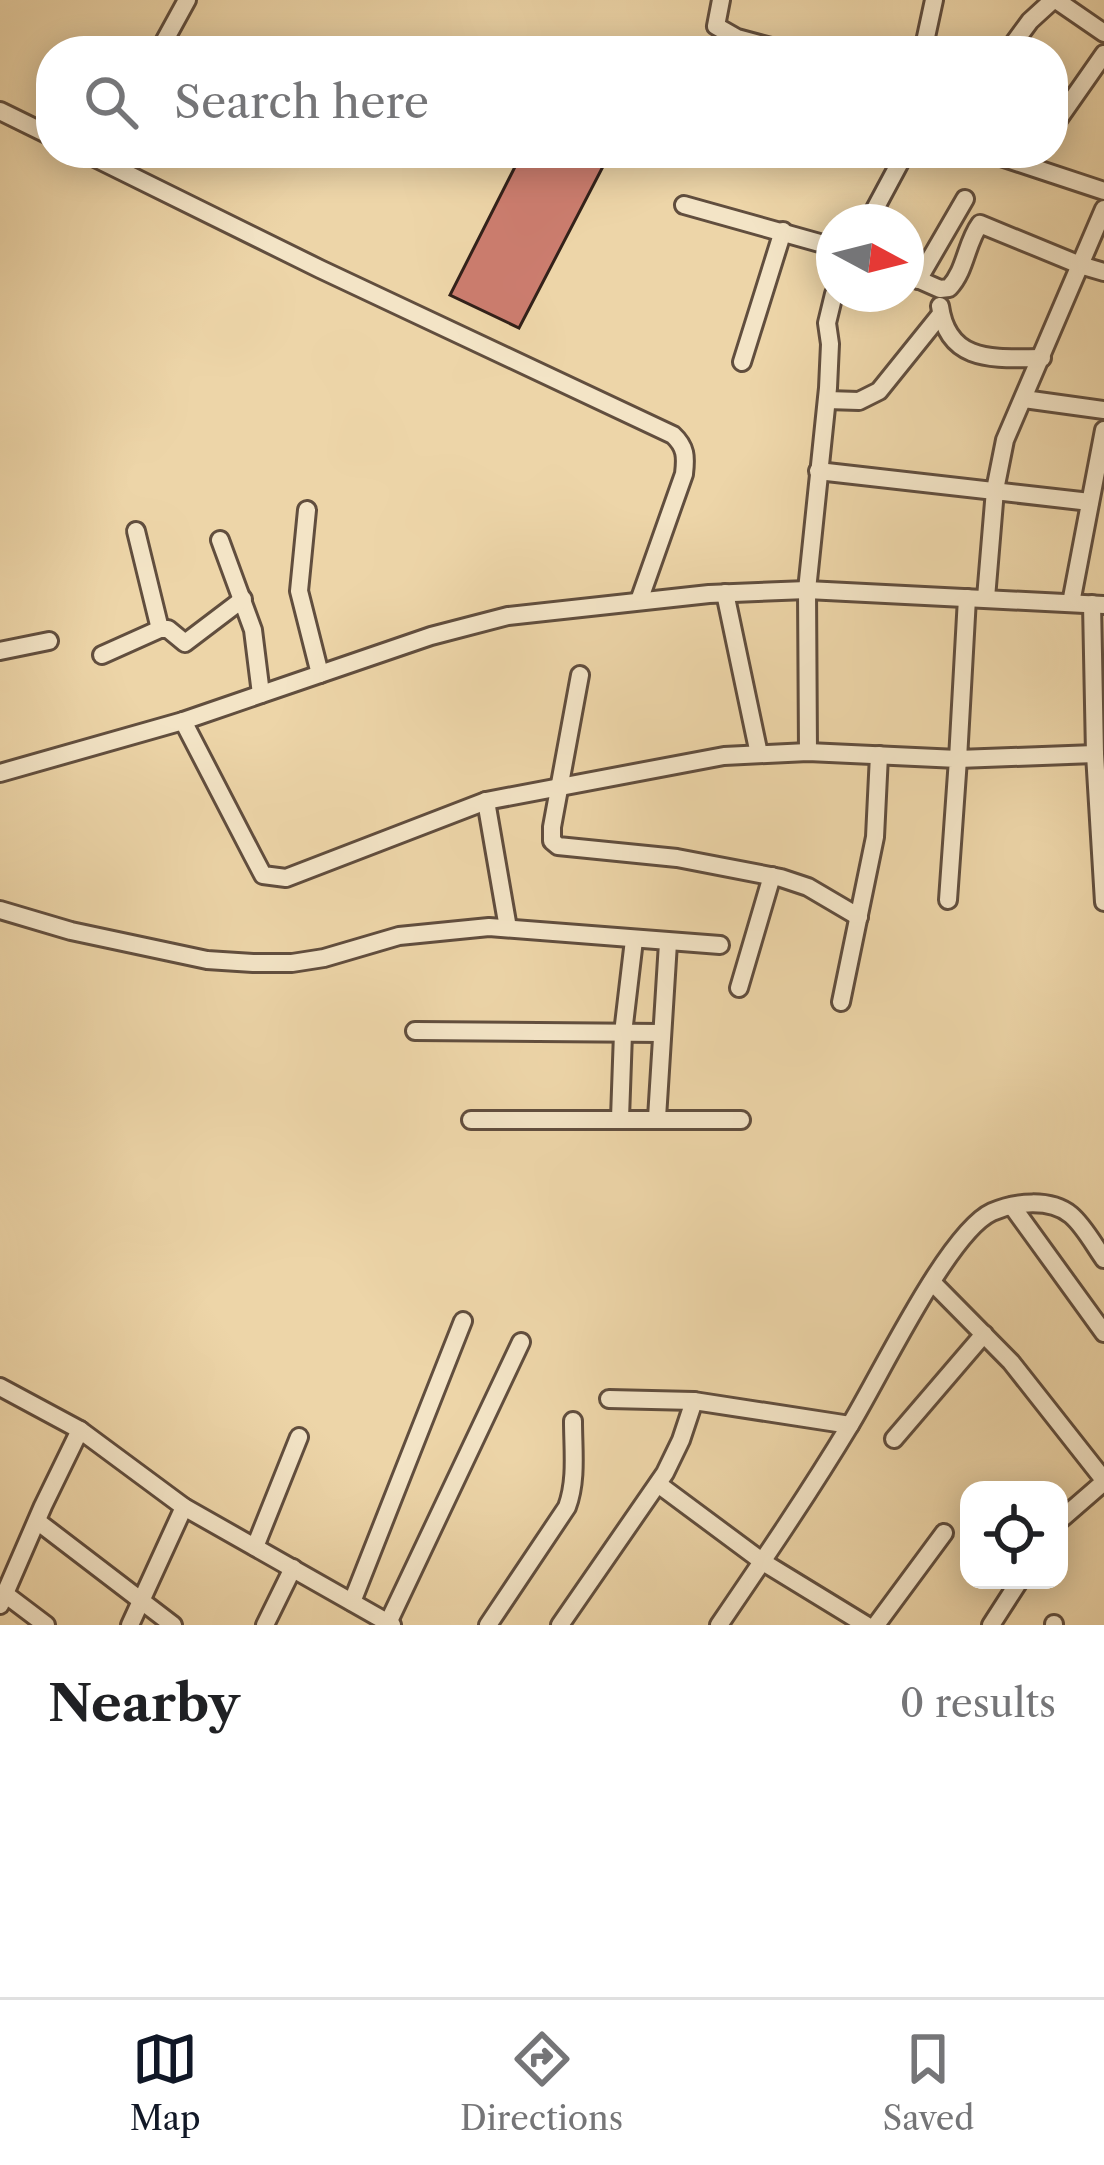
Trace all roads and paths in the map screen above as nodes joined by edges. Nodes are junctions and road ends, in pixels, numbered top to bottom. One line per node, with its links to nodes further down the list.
1 (187, 0): 6 (street)
2 (721, 0): 7 (street)
3 (934, 0): 8 (street)
4 (1055, 0): 5 (street); 9 (street)
5 (1104, 33)
6 (167, 36)
7 (734, 36)
8 (926, 36)
9 (1019, 36)
10 (1104, 55): 11 (street)
11 (1068, 106)
12 (0, 111): 13 (street)
13 (36, 129)
14 (121, 168): 47 (street)
15 (897, 168): 19 (street)
16 (1049, 168): 17 (street)
17 (1104, 191)
18 (965, 200): 24 (street)
19 (878, 204)
20 (684, 206): 22 (street)
21 (1104, 209): 25 (street)
22 (783, 231): 23 (street); 32 (street)
23 (816, 241)
24 (924, 260)
25 (1080, 265): 26 (street); 28 (street); 31 (street)
26 (1104, 272)
27 (924, 282): 28 (street)
28 (940, 289): 30 (street)
29 (830, 312): 34 (street)
30 (941, 314): 31 (street); 34 (street)
31 (1042, 358): 33 (street)
32 (742, 362)
33 (1024, 399): 35 (street); 38 (street)
34 (827, 400): 37 (street)
35 (1104, 410)
36 (1104, 430): 39 (street)
37 (818, 472): 38 (street); 43 (street)
38 (995, 490): 39 (street); 45 (street)
39 (1090, 502): 48 (street)
40 (307, 510): 54 (street)
41 (136, 531): 50 (street)
42 (220, 540): 46 (street)
43 (807, 590): 44 (street); 45 (street); 58 (street)
44 (725, 593): 47 (street); 59 (street)
45 (976, 598): 48 (street); 61 (street)
46 (243, 599): 50 (street); 56 (street)
47 (639, 601): 54 (street)
48 (1071, 603): 49 (street)
49 (1098, 605): 62 (street)
50 (160, 628): 53 (street)
51 (49, 641): 52 (street)
52 (0, 651)
53 (102, 656)
54 (320, 674): 56 (street)
55 (580, 675): 64 (street)
56 (261, 694): 57 (street)
57 (183, 721): 63 (street); 65 (street)
58 (808, 752): 59 (street); 60 (street)
59 (759, 754): 64 (street)
60 (879, 755): 61 (street); 70 (street)
61 (958, 759): 62 (street); 67 (street)
62 (1098, 763): 68 (street)
63 (0, 773)
64 (560, 786): 65 (street); 66 (street)
65 (486, 801): 71 (street)
66 (772, 876): 70 (street); 75 (street)
67 (948, 900)
68 (1104, 902)
69 (0, 910): 71 (street)
70 (859, 917): 76 (street)
71 (508, 928): 72 (street)
72 (634, 940): 73 (street); 78 (street)
73 (668, 943): 74 (street); 79 (street)
74 (720, 945)
75 (739, 988)
76 (842, 1002)
77 (415, 1031): 78 (street)
78 (623, 1033): 79 (street); 80 (street)
79 (661, 1033): 81 (street)
80 (620, 1118): 81 (street); 82 (street)
81 (657, 1118): 83 (street)
82 (471, 1120)
83 (741, 1120)
84 (1012, 1206): 85 (street); 86 (street); 89 (street)
85 (1104, 1259)
86 (932, 1282): 88 (street); 95 (street)
87 (463, 1321): 111 (street)
88 (984, 1334): 98 (street); 99 (street)
89 (1104, 1334)
90 (521, 1342): 112 (street)
91 (0, 1387): 96 (street)
92 (609, 1399): 93 (street)
93 (694, 1400): 95 (street); 100 (street)
94 (573, 1421): 117 (street)
95 (850, 1425): 106 (street)
96 (80, 1430): 101 (street); 103 (street)
97 (299, 1437): 105 (street)
98 (894, 1439)
99 (1104, 1481): 102 (street)
100 (658, 1484): 106 (street); 118 (street)
101 (184, 1507): 105 (street); 110 (street)
102 (1068, 1514)
103 (37, 1521): 109 (street); 110 (street)
104 (944, 1533): 121 (street)
105 (255, 1547): 107 (street)
106 (763, 1562): 119 (street); 120 (street)
107 (292, 1568): 111 (street); 116 (street)
108 (1013, 1589): 122 (street)
109 (2, 1599): 113 (street)
110 (140, 1600): 114 (street); 115 (street)
111 (352, 1602): 112 (street)
112 (390, 1624)
113 (46, 1625)
114 (130, 1625)
115 (173, 1625)
116 (265, 1625)
117 (488, 1625)
118 (560, 1625)
119 (719, 1625)
120 (866, 1625)
121 (876, 1625)
122 (991, 1625)

